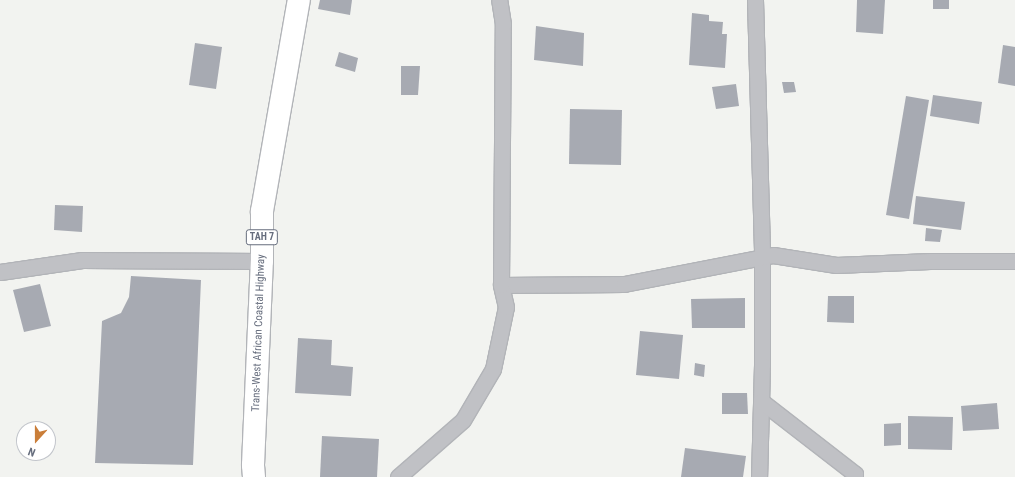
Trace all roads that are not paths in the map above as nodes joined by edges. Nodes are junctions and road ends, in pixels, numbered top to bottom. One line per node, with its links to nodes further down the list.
1 (299, 0): 5 (highway, Trans-West African Coastal Highway / TAH 7)
2 (499, 0): 8 (street)
3 (755, 0): 4 (street)
4 (762, 257): 6 (street); 8 (street); 9 (street)
5 (262, 261): 7 (street); 10 (highway, Trans-West African Coastal Highway / TAH 7)
6 (1015, 261)
7 (0, 272)
8 (502, 285): 11 (street)
9 (761, 401): 12 (street); 13 (street)
10 (254, 477)
11 (398, 477)
12 (759, 477)
13 (856, 477)

